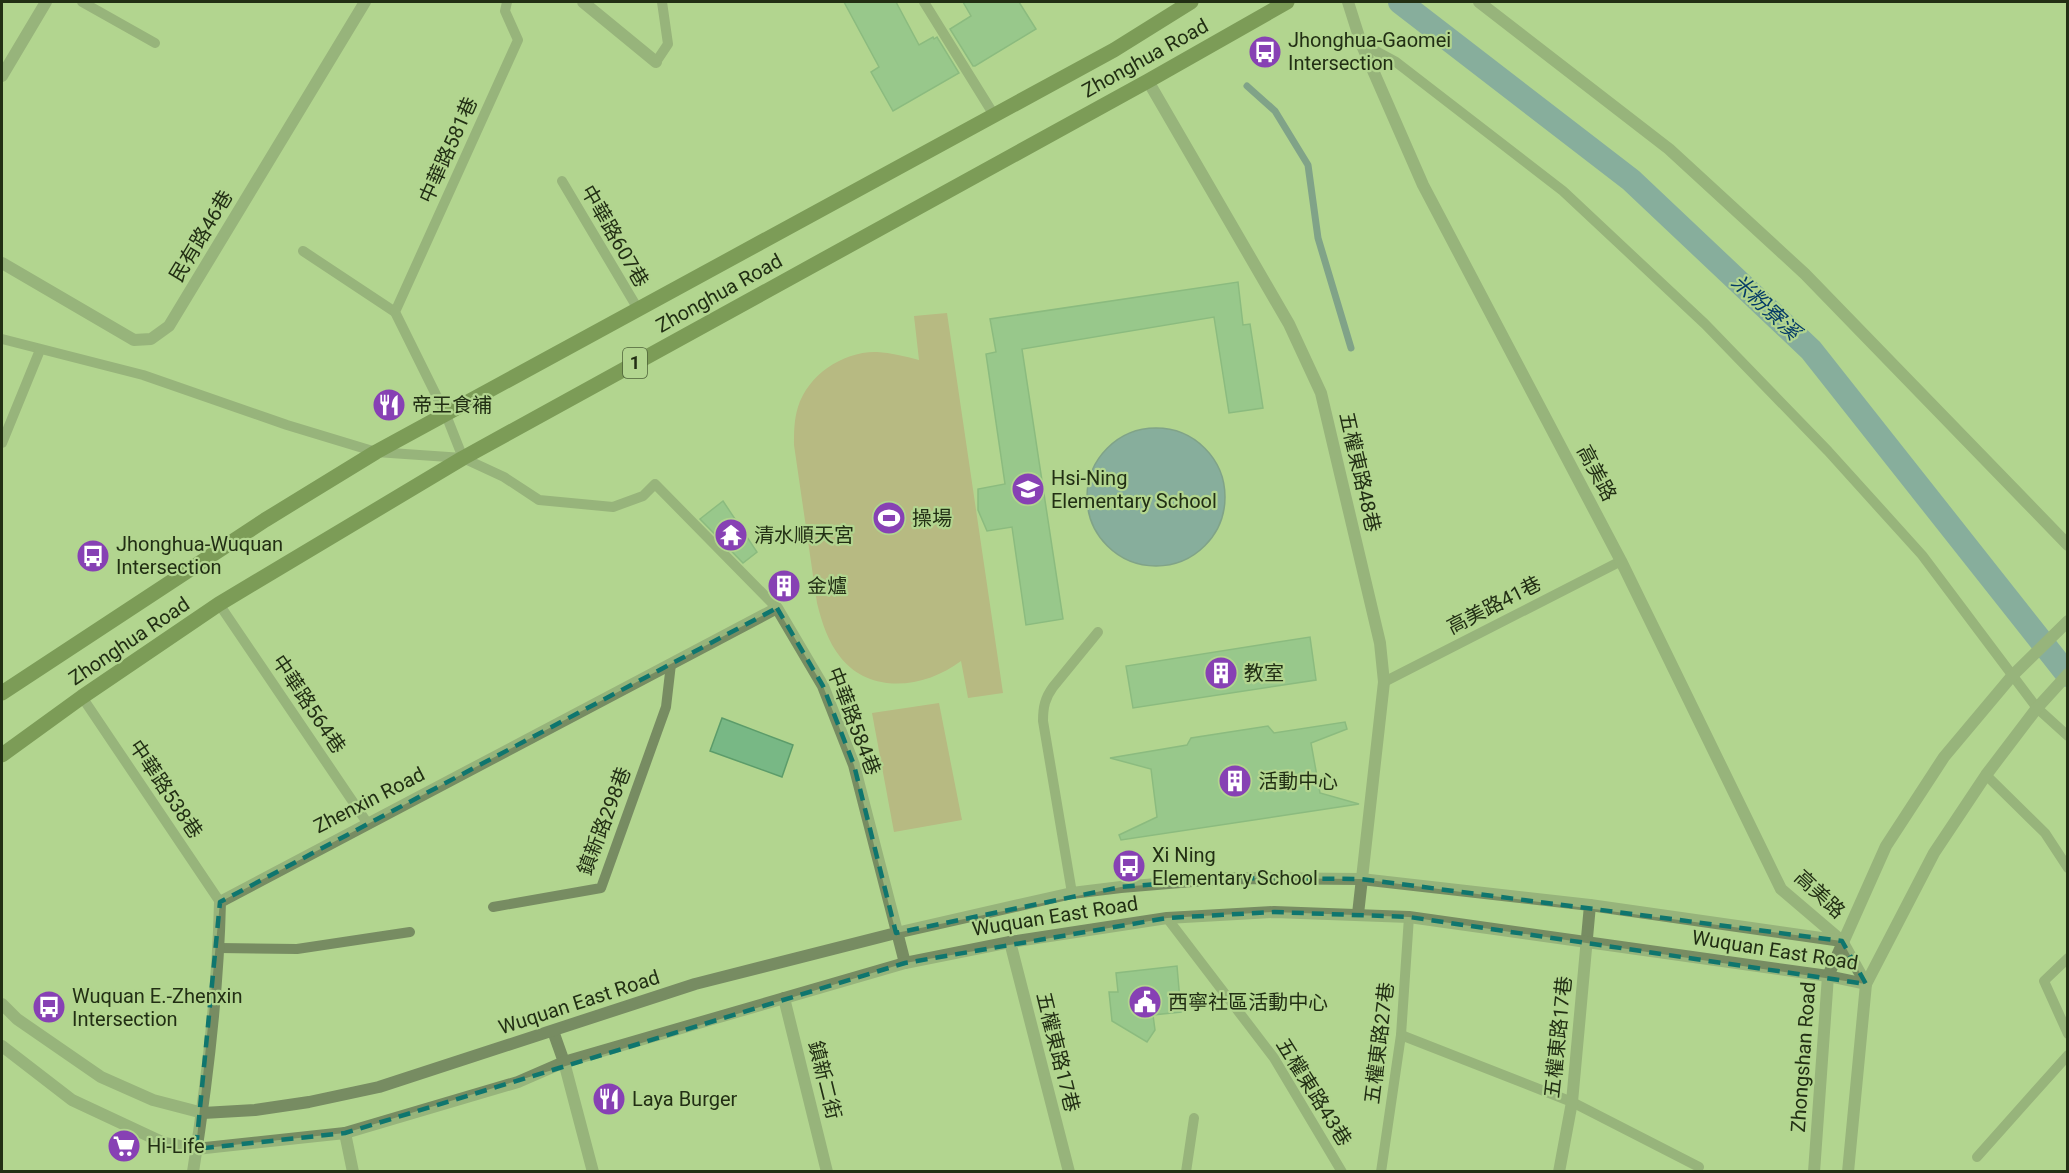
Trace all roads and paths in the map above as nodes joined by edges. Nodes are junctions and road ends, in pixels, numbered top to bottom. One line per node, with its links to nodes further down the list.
1 (45, 2): 15 (street)
2 (82, 2): 12 (lane)
3 (365, 2): 20 (street, 民有路46巷)
4 (507, 2): 22 (lane, 中華路581巷)
5 (583, 2): 14 (street)
6 (662, 2): 14 (lane)
7 (924, 2): 17 (lane)
8 (1191, 2): 17 (main road, Zhonghua Road / 1)
9 (1287, 2): 16 (main road, Zhonghua Road / 1)
10 (1348, 2): 13 (street, 高美路)
11 (1479, 2): 29 (street)
12 (155, 43)
13 (1361, 43): 30 (street, 高美路); 37 (lane)
14 (656, 62)
15 (2, 76)
16 (1148, 81): 28 (main road, Zhonghua Road / 1); 38 (street, 五權東路48巷)
17 (994, 115): 21 (main road, Zhonghua Road / 1)
18 (562, 181): 21 (lane, 中華路607巷)
19 (303, 251): 22 (lane)
20 (2, 263)
21 (638, 309): 25 (main road, Zhonghua Road / 1)
22 (395, 312): 25 (lane)
23 (2, 339): 24 (lane)
24 (40, 350): 26 (lane); 27 (lane)
25 (446, 415): 27 (main road, Zhonghua Road / 1); 28 (lane)
26 (2, 443)
27 (376, 452): 28 (lane, 中華路584巷); 39 (main road, Zhonghua Road / 1)
28 (463, 458): 31 (main road, Zhonghua Road / 1); 32 (lane, 中華路584巷)
29 (2067, 544)
30 (1621, 561): 38 (lane, 高美路41巷); 57 (street, 高美路)
31 (219, 604): 40 (main road, Zhonghua Road / 1); 45 (lane, 中華路564巷)
32 (777, 608): 35 (street, Zhenxin Road); 56 (street, 中華路584巷)
33 (2067, 621): 37 (street, Zhongshan Road)
34 (1098, 632): 48 (lane)
35 (671, 664): 45 (street, Zhenxin Road); 51 (lane, 鎮新路298巷)
36 (2067, 674): 41 (street)
37 (2012, 676): 41 (lane); 57 (street, Zhongshan Road)
38 (1384, 682): 47 (street, 五權東路48巷)
39 (2, 693)
40 (82, 697): 43 (main road, Zhonghua Road / 1); 49 (lane, 中華路538巷)
41 (2037, 708): 42 (lane); 44 (street)
42 (2067, 736)
43 (2, 755)
44 (1986, 775): 46 (lane); 64 (street)
45 (368, 824): 49 (street, Zhenxin Road)
46 (2067, 868)
47 (1361, 879): 48 (street, Wuquan East Road); 50 (street, Wuquan East Road); 52 (street, 五權東路48巷)
48 (1072, 893): 56 (street, Wuquan East Road)
49 (220, 902): 60 (street)
50 (1590, 905): 57 (street, Wuquan East Road); 59 (street, 五權東路17巷)
51 (493, 907)
52 (1358, 914): 53 (street, Wuquan East Road); 54 (street, Wuquan East Road)
53 (1409, 917): 59 (street, Wuquan East Road); 69 (lane, 五權東路27巷)
54 (1167, 918): 58 (street, Wuquan East Road); 86 (lane, 五權東路43巷)
55 (410, 932): 60 (lane)
56 (896, 933): 62 (street, 中華路584巷); 67 (street, Wuquan East Road)
57 (1842, 941): 63 (street, Zhongshan Road); 64 (street, Wuquan East Road)
58 (1010, 942): 62 (street, Wuquan East Road); 84 (street, 五權東路17巷)
59 (1588, 942): 63 (street, Wuquan East Road); 73 (street, 五權東路17巷)
60 (219, 948): 74 (street)
61 (2067, 958): 68 (lane)
62 (905, 963): 65 (street, Wuquan East Road)
63 (1828, 976): 64 (street, Wuquan East Road); 89 (street, Zhongshan Road)
64 (1866, 984): 90 (street)
65 (784, 998): 72 (street, Wuquan East Road); 83 (street, 鎮新二街)
66 (2, 1004): 74 (street, Wuquan East Road)
67 (553, 1031): 72 (street); 74 (street, Wuquan East Road)
68 (2067, 1034)
69 (1401, 1035): 73 (lane); 87 (lane, 五權東路27巷)
70 (2, 1047): 77 (street, Wuquan East Road)
71 (2067, 1055): 78 (lane)
72 (564, 1062): 76 (street, Wuquan East Road); 82 (street)
73 (1572, 1102): 79 (lane); 88 (street, 五權東路17巷)
74 (203, 1113): 77 (street)
75 (1194, 1118): 85 (lane)
76 (345, 1133): 77 (street, Wuquan East Road); 81 (street)
77 (196, 1149): 80 (street)
78 (1977, 1157)
79 (1699, 1167)
80 (193, 1172)
81 (353, 1172)
82 (593, 1172)
83 (827, 1172)
84 (1069, 1172)
85 (1186, 1172)
86 (1342, 1172)
87 (1381, 1172)
88 (1559, 1172)
89 (1814, 1172)
90 (1848, 1172)

